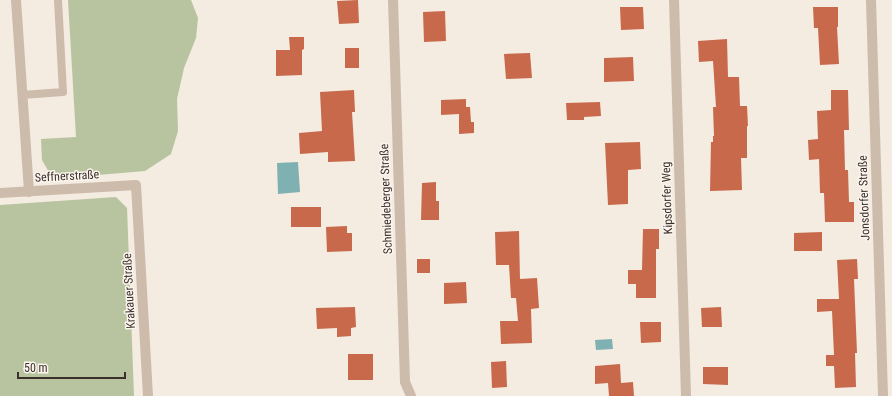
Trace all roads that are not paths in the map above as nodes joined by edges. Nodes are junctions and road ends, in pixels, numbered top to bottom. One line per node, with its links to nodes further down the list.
1 (16, 0): 6 (street)
2 (58, 0): 6 (lane)
3 (393, 0): 11 (street, Schmiedeberger Straße)
4 (674, 0): 12 (street, Kipsdorfer Weg)
5 (871, 0): 13 (street, Jonsdorfer Straße)
6 (22, 94): 8 (street)
7 (136, 185): 8 (street, Seffnerstraße); 10 (street, Krakauer Straße)
8 (29, 192): 9 (street, Seffnerstraße)
9 (0, 193)
10 (148, 396)
11 (411, 396)
12 (686, 396)
13 (883, 396)

